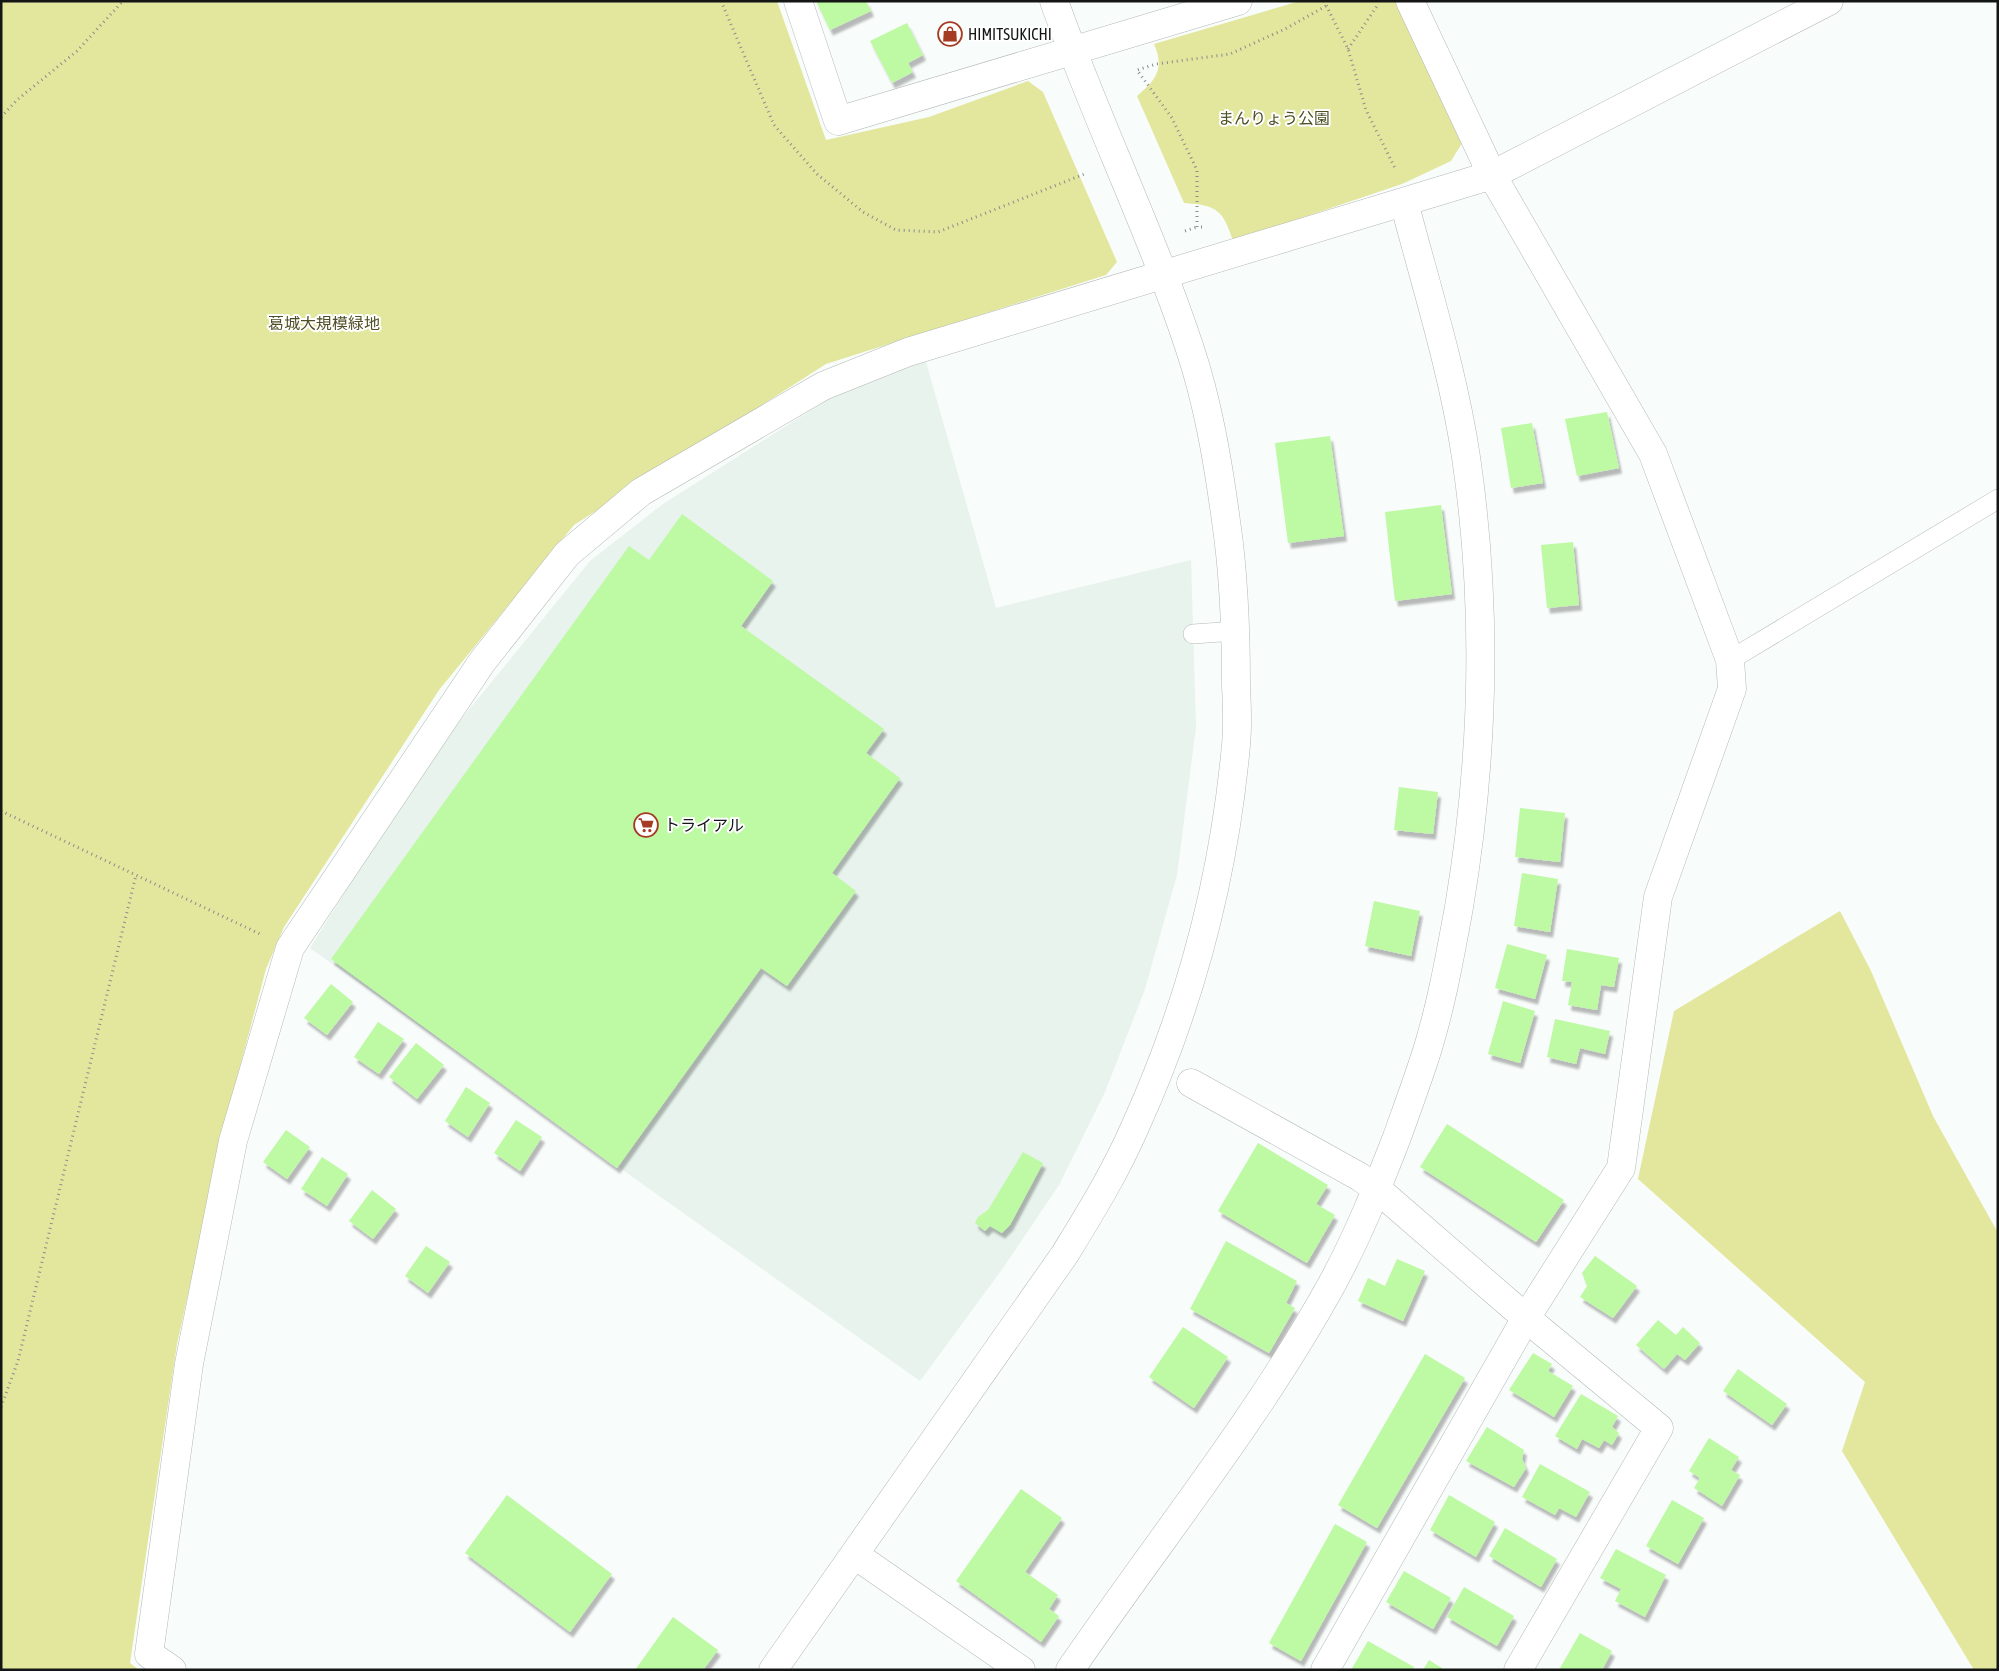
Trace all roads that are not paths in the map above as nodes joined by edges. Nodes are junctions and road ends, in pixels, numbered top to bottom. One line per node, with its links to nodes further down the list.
1 (798, 1): 6 (street)
2 (1054, 1): 6 (street)
3 (1238, 1): 6 (street)
4 (1410, 1): 7 (street)
5 (1829, 1): 7 (street)
6 (1072, 52): 9 (street)
7 (1492, 175): 8 (street); 13 (street)
8 (1404, 202): 9 (street); 15 (street)
9 (1163, 276): 11 (street); 19 (street)
10 (1998, 499): 13 (lane)
11 (1236, 631): 12 (lane); 17 (street)
12 (1193, 634)
13 (1730, 660): 16 (street)
14 (1191, 1084): 15 (street)
15 (1377, 1189): 16 (street); 21 (street)
16 (1526, 1318): 22 (street); 23 (street)
17 (855, 1555): 18 (street); 20 (street)
18 (1015, 1668)
19 (172, 1670)
20 (773, 1670)
21 (1070, 1670)
22 (1325, 1670)
23 (1518, 1670)

